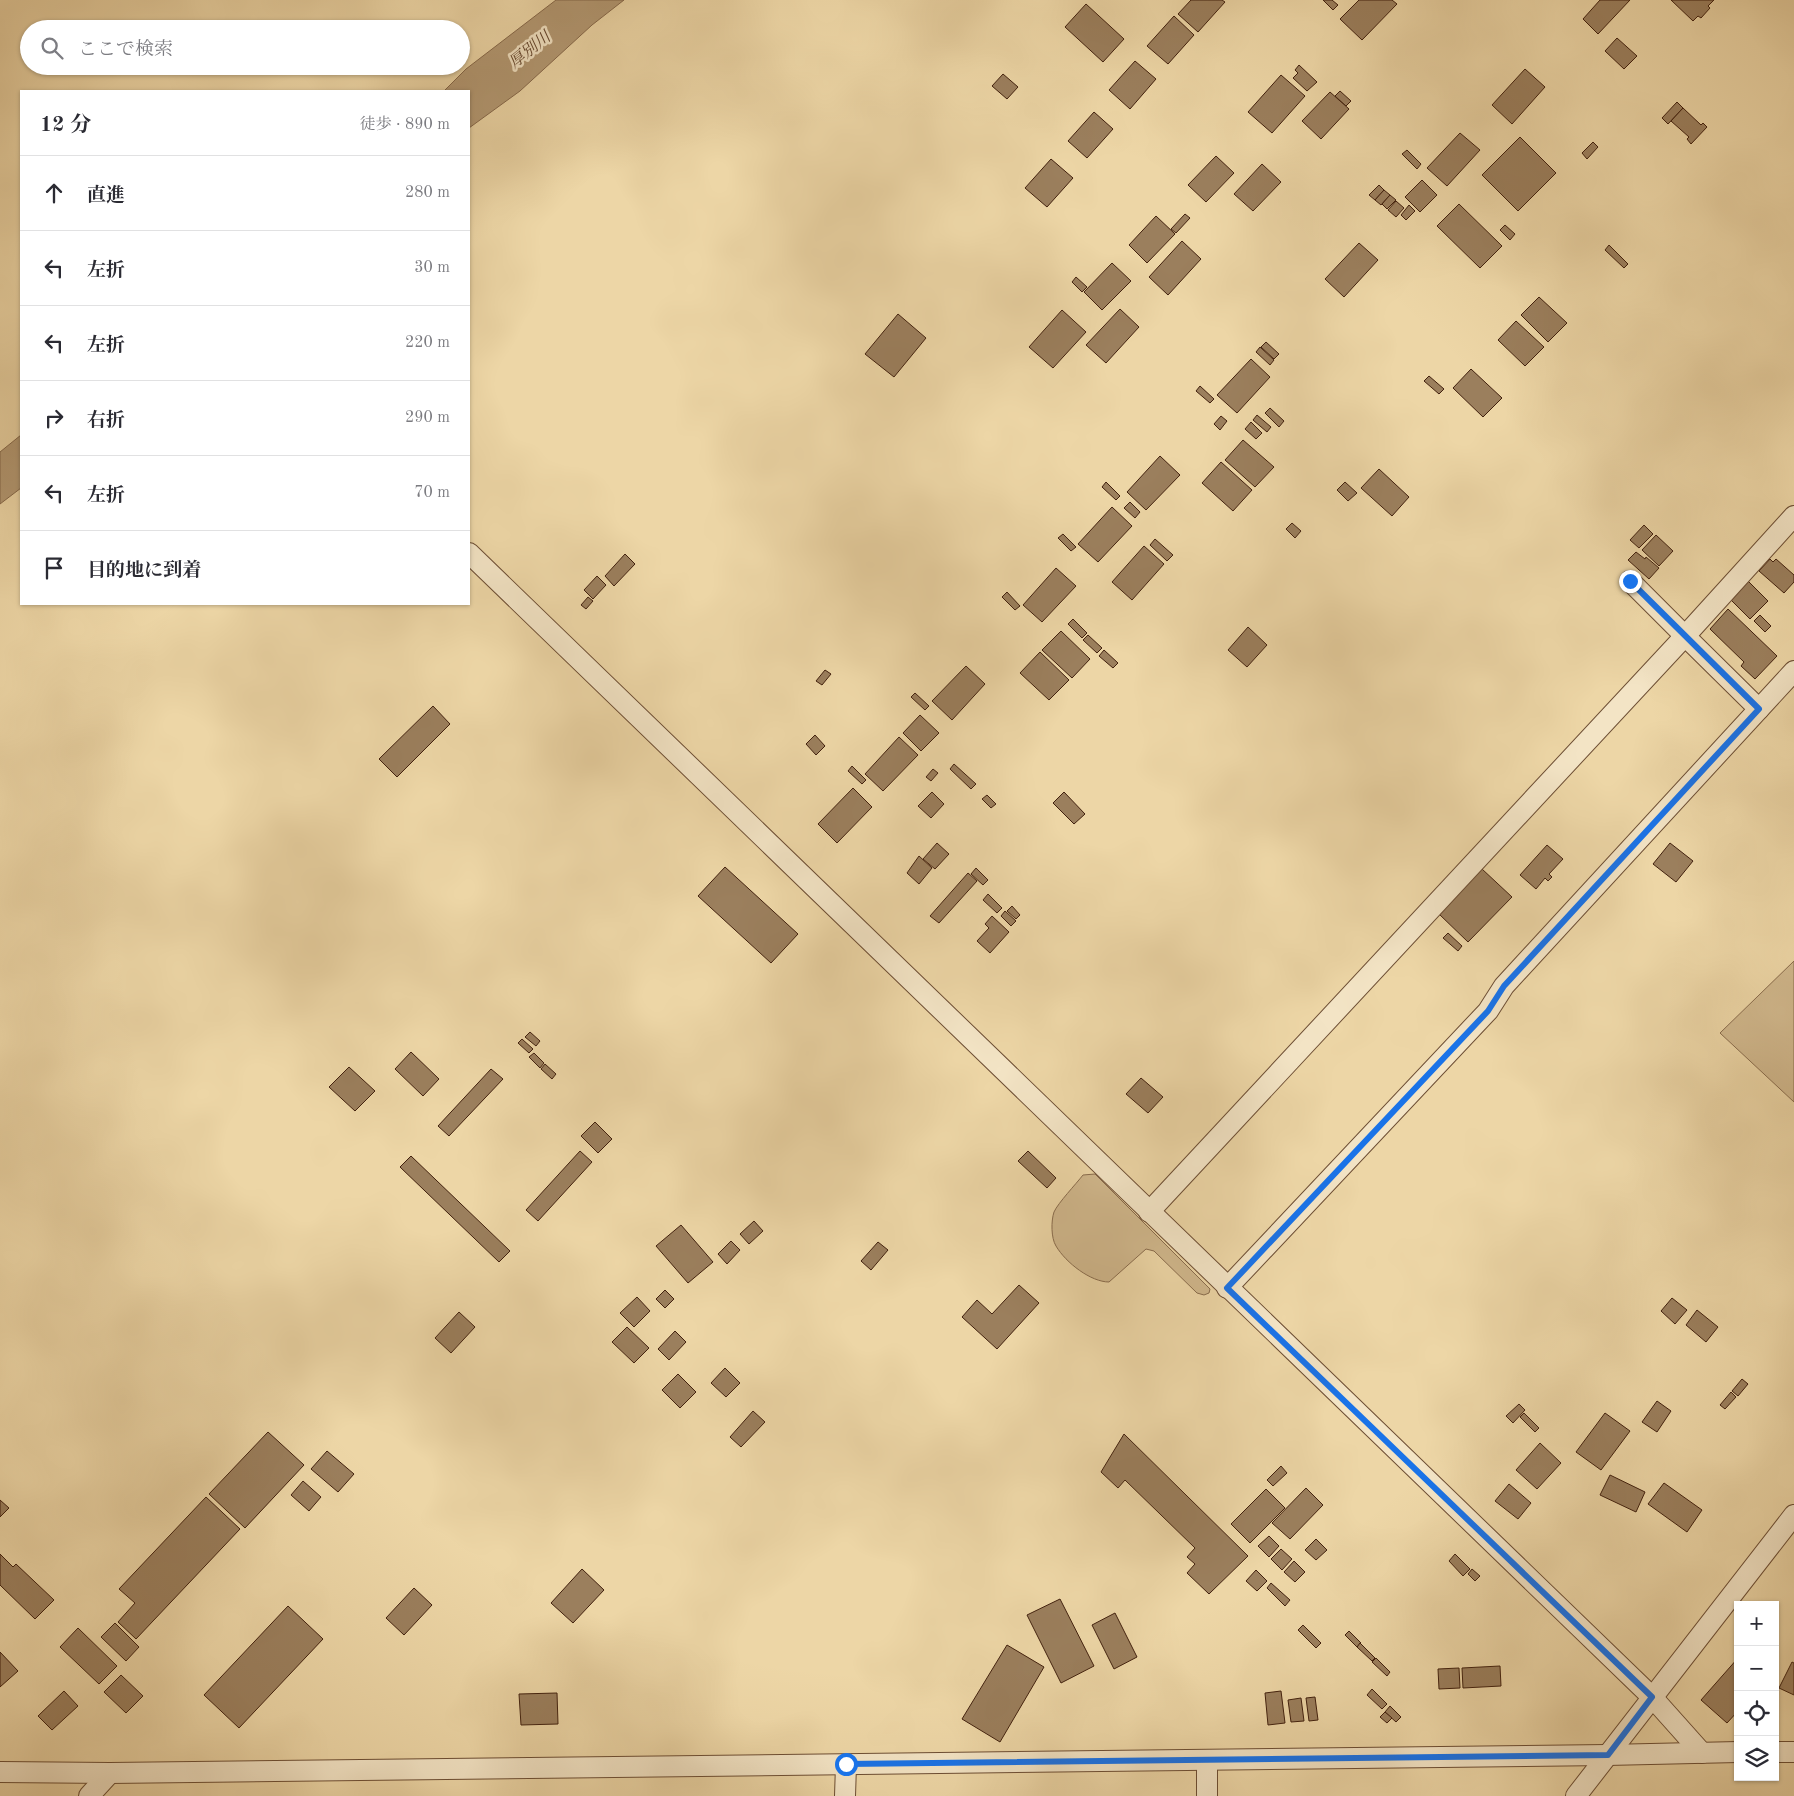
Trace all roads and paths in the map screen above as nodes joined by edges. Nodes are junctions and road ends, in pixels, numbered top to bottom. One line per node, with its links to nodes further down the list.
1 (1794, 516): 4 (street)
2 (470, 554): 7 (street)
3 (1630, 581): 4 (street)
4 (1685, 636): 6 (street); 7 (street)
5 (1794, 672): 6 (street)
6 (1759, 709): 8 (street)
7 (1149, 1212): 8 (street)
8 (1227, 1288): 10 (street)
9 (1794, 1515): 10 (street)
10 (1652, 1697): 11 (street); 15 (street)
11 (1702, 1752): 12 (street); 15 (street)
12 (1734, 1752)
13 (1779, 1752): 14 (street)
14 (1794, 1752)
15 (1608, 1755): 16 (street); 23 (street)
16 (1207, 1760): 17 (street); 22 (street)
17 (846, 1764): 19 (street); 21 (street)
18 (0, 1772): 19 (street)
19 (110, 1773): 20 (street)
20 (89, 1796)
21 (845, 1796)
22 (1207, 1796)
23 (1576, 1796)

